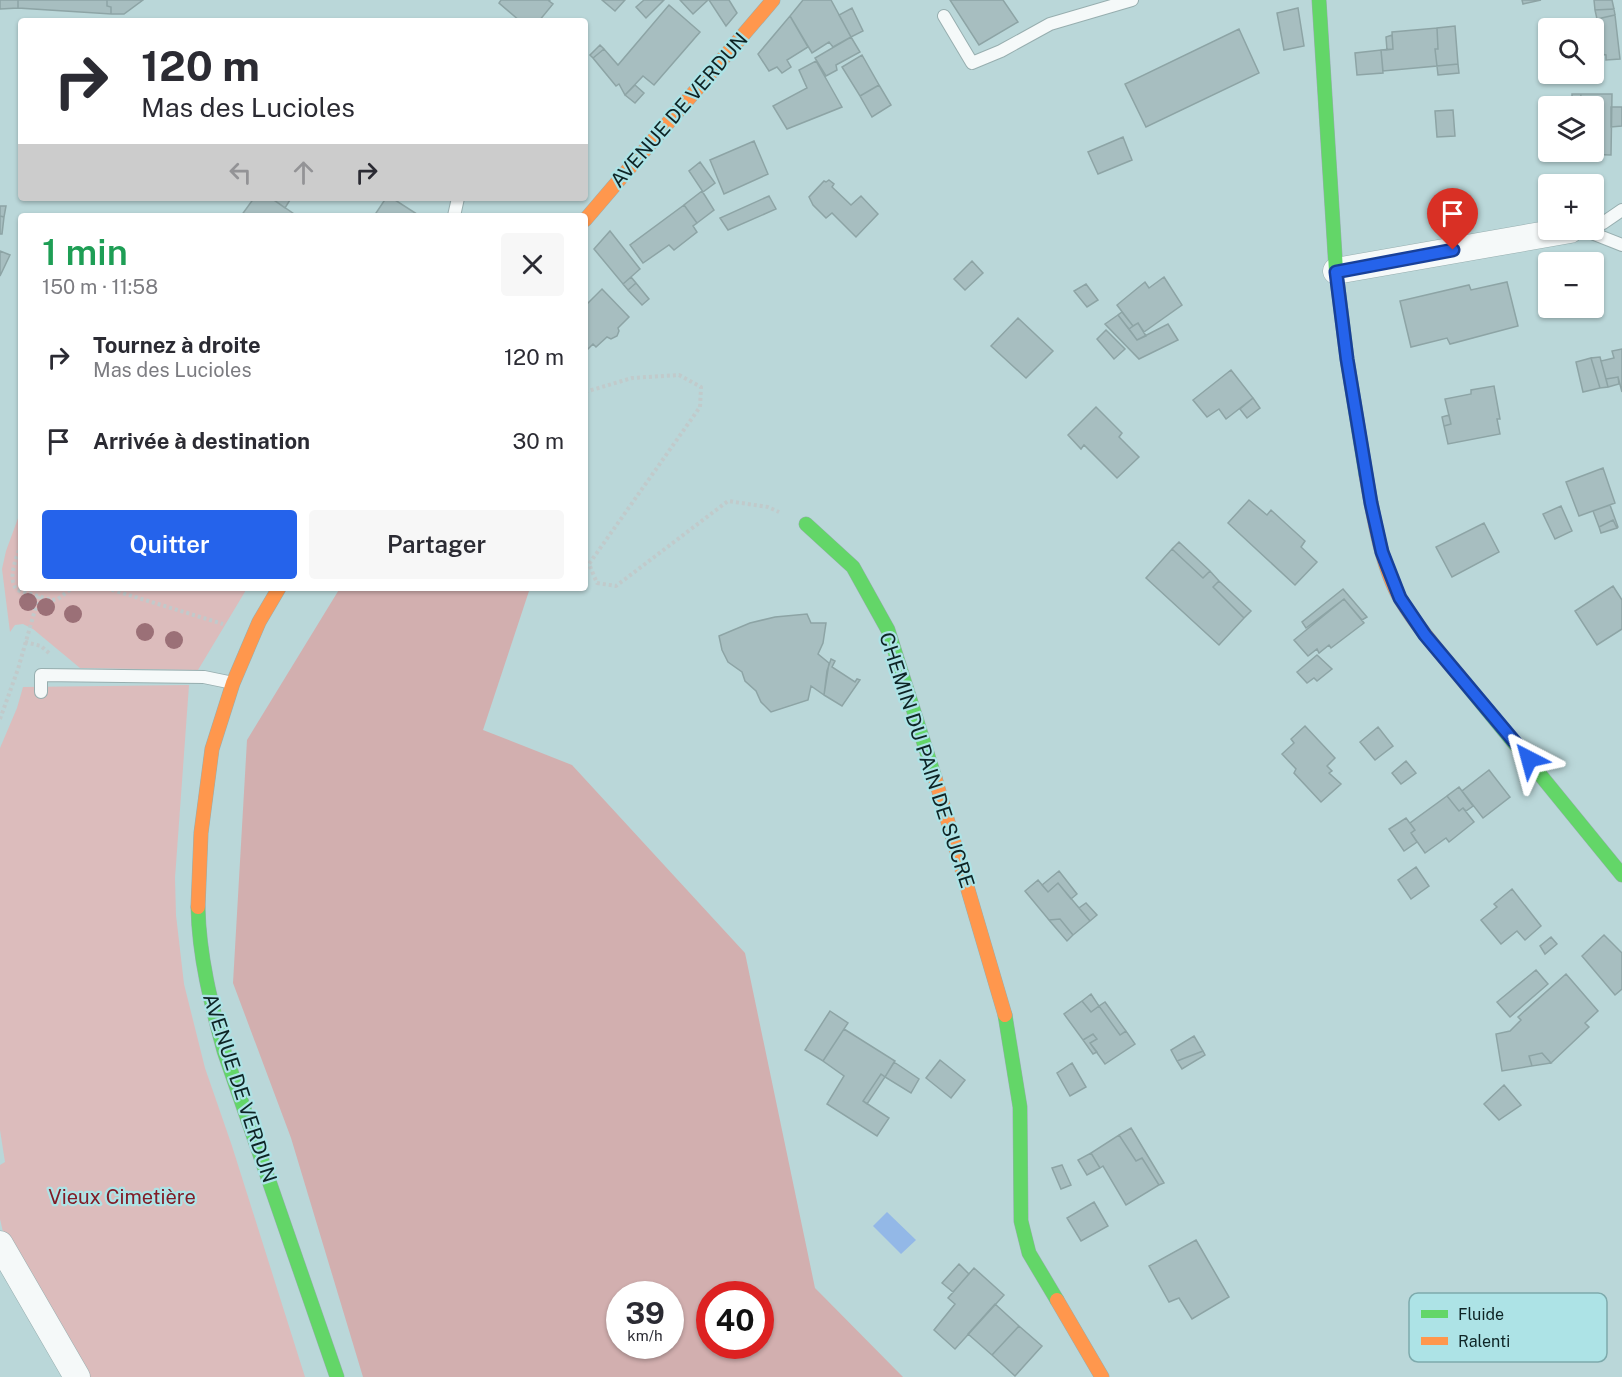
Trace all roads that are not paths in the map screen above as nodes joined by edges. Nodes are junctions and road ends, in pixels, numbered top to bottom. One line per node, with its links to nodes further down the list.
1 (773, 0): 6 (street, AVENUE DE VERDUN)
2 (1132, 0): 4 (lane)
3 (1319, 0): 11 (street)
4 (944, 16)
5 (1622, 210): 7 (lane)
6 (588, 216)
7 (1604, 222)
8 (1538, 236): 11 (street)
9 (1604, 238): 10 (lane)
10 (1622, 245)
11 (1336, 272): 16 (street)
12 (806, 524): 20 (street, CHEMIN DU PAIN DE SUCRE)
13 (277, 591): 14 (street, AVENUE DE VERDUN)
14 (233, 683): 15 (lane); 19 (street, AVENUE DE VERDUN)
15 (41, 692)
16 (1622, 875)
17 (0, 1244): 18 (street)
18 (77, 1377)
19 (338, 1377)
20 (1102, 1377)

